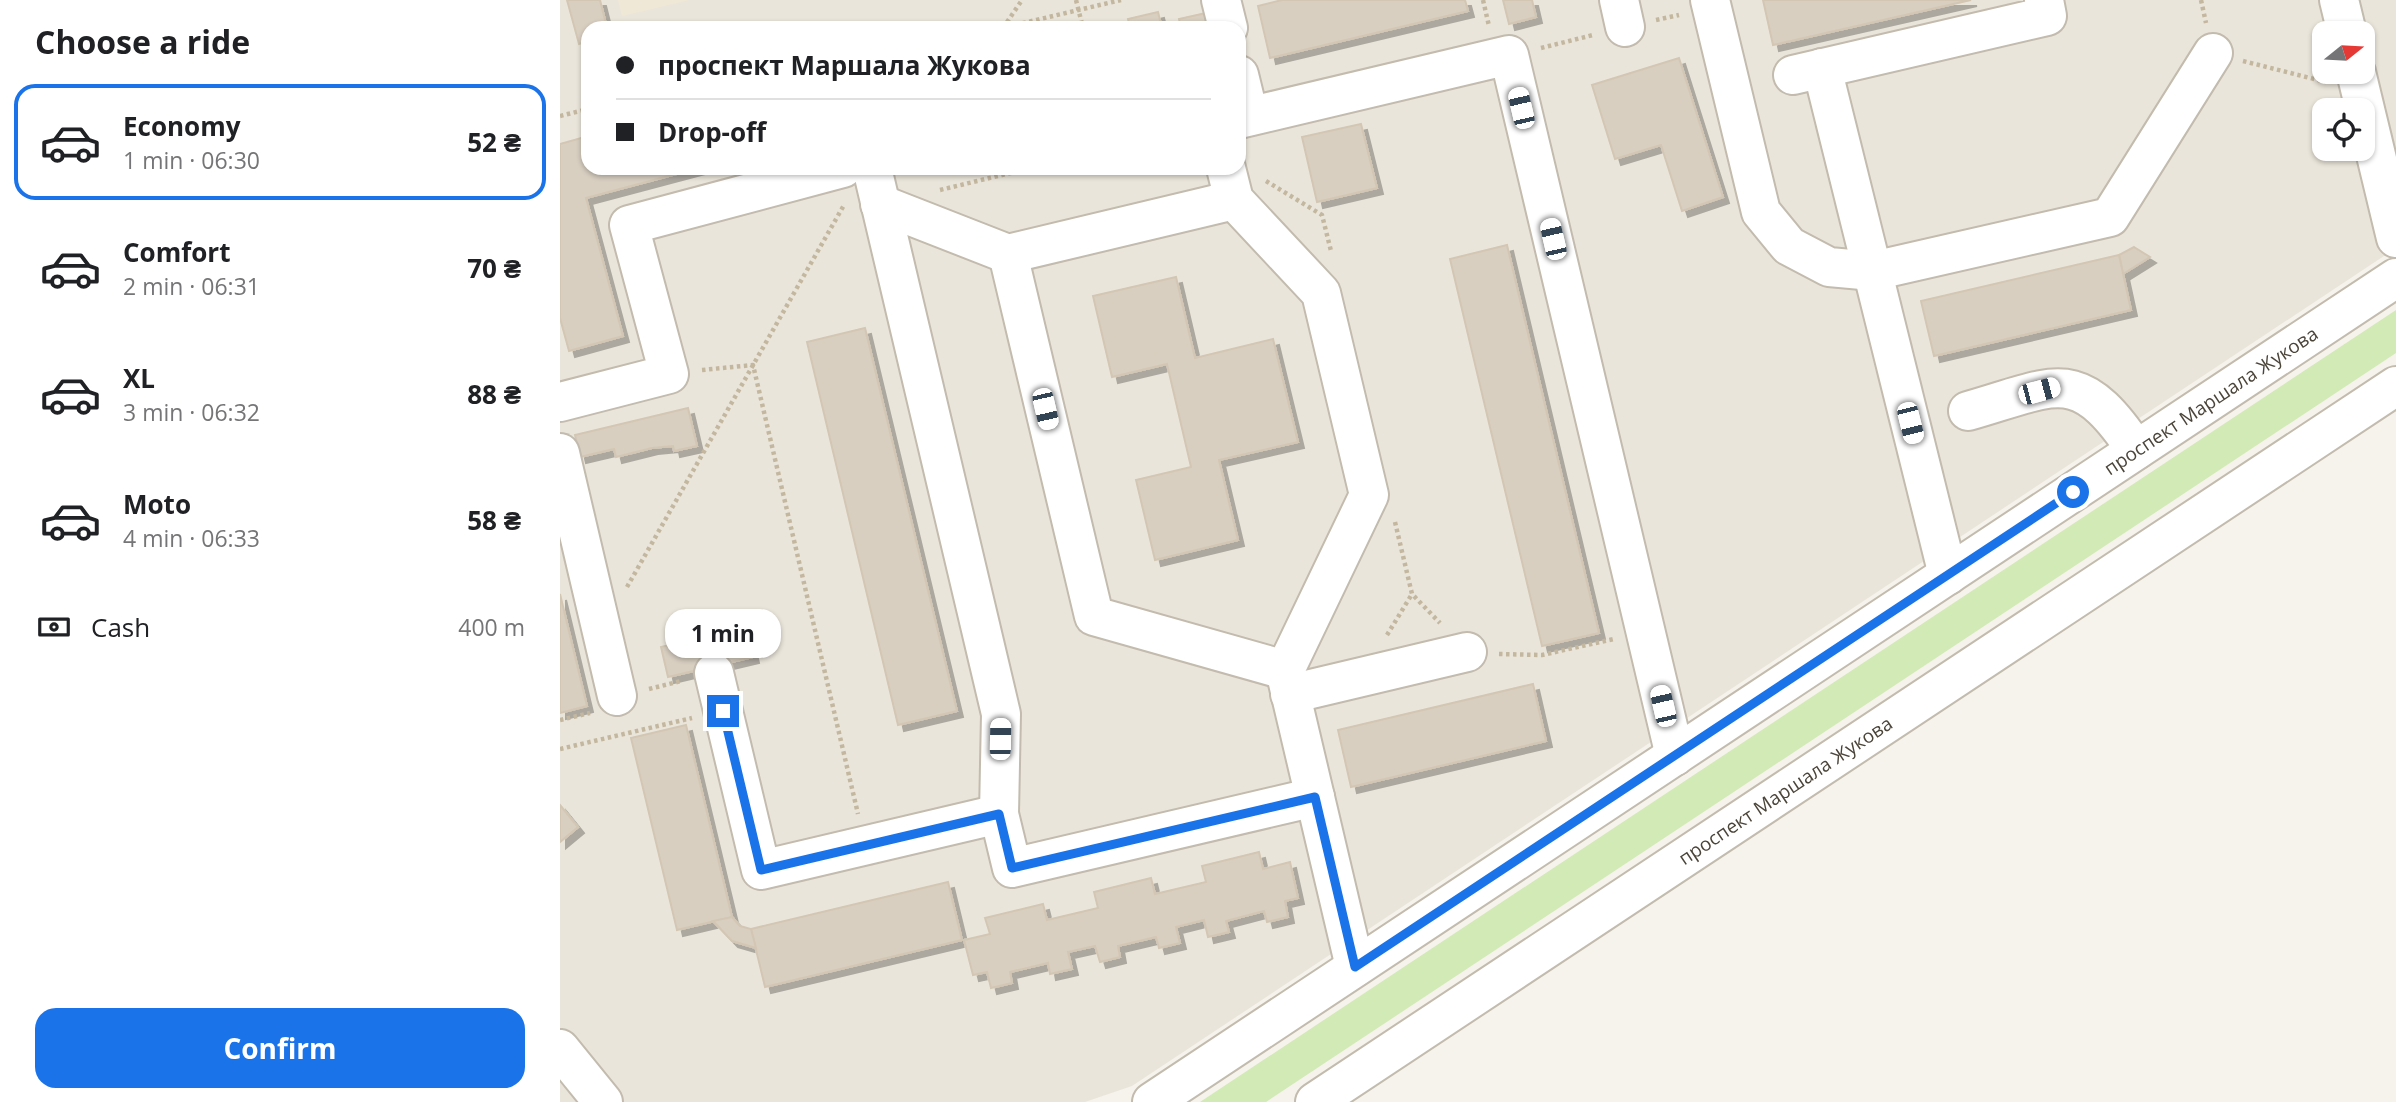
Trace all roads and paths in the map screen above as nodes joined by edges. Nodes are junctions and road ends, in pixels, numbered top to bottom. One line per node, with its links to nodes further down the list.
1 (1022, 0): 9 (path)
2 (1076, 0): 8 (path)
3 (1121, 0): 8 (path)
4 (1221, 0): 12 (street)
5 (1710, 0): 27 (street)
6 (2044, 0): 27 (street)
7 (2339, 0): 13 (street)
8 (1078, 10): 10 (path); 11 (path)
9 (1007, 21)
10 (1032, 21)
11 (1081, 21)
12 (1226, 21)
13 (2344, 21)
14 (2229, 57): 15 (path); 27 (street)
15 (2312, 72)
16 (2360, 84): 25 (street)
17 (581, 111): 18 (path)
18 (560, 116)
19 (1246, 118): 38 (street)
20 (990, 175): 23 (path)
21 (1241, 183): 24 (path); 26 (street); 41 (street)
22 (860, 185): 26 (street); 29 (path); 30 (street); 48 (street)
23 (930, 192)
24 (1322, 215)
25 (2396, 238)
26 (1008, 254): 41 (street)
27 (1872, 271): 36 (street)
28 (2396, 278): 34 (street, проспект Маршала Жукова)
29 (753, 365): 30 (path); 37 (path); 49 (path)
30 (668, 374): 32 (street)
31 (2396, 386): 54 (street, проспект Маршала Жукова)
32 (560, 402)
33 (1968, 411): 34 (street)
34 (2136, 450): 36 (street, проспект Маршала Жукова)
35 (560, 453): 37 (street)
36 (1948, 575): 46 (street, проспект Маршала Жукова)
37 (602, 631): 42 (street)
38 (1646, 632): 39 (path); 46 (street)
39 (1467, 652): 41 (street)
40 (715, 673): 42 (path); 43 (street)
41 (1287, 682): 47 (street)
42 (605, 704): 44 (path)
43 (723, 711): 45 (path); 49 (street)
44 (560, 720)
45 (560, 749)
46 (1675, 755): 50 (street, проспект Маршала Жукова)
47 (1315, 797): 48 (street); 50 (street)
48 (999, 814): 49 (street)
49 (865, 846)
50 (1355, 967): 53 (street, проспект Маршала Жукова)
51 (560, 1049): 52 (street)
52 (603, 1102)
53 (1152, 1102)
54 (1315, 1102)

